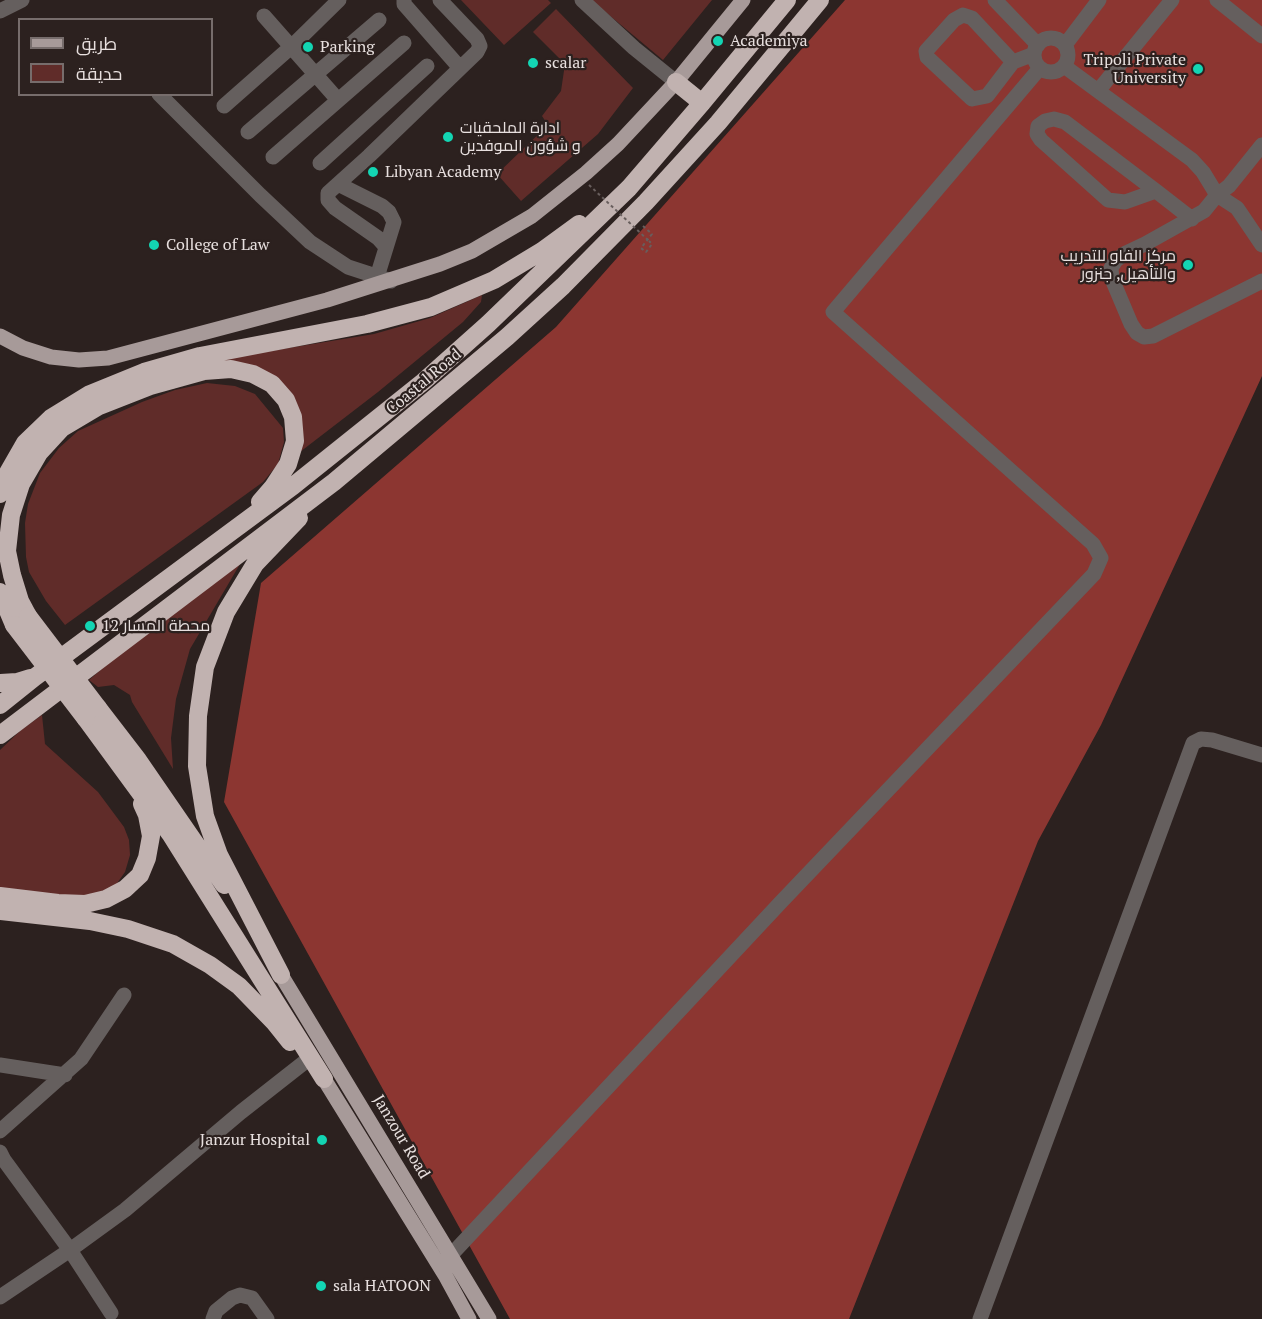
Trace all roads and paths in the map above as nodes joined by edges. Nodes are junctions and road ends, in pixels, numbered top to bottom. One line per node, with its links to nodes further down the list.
1 (22, 0): 13 (street)
2 (339, 0): 19 (street)
3 (404, 0): 24 (street)
4 (440, 0): 24 (street)
5 (582, 0): 26 (street)
6 (743, 0): 26 (main road)
7 (787, 0): 30 (highway, Coastal Road)
8 (820, 0): 48 (highway, Coastal Road)
9 (995, 0): 20 (street)
10 (1099, 0): 18 (street)
11 (1172, 0): 27 (street)
12 (1217, 0): 16 (street)
13 (0, 11)
14 (264, 16): 19 (street)
15 (379, 20): 25 (street)
16 (1262, 36)
17 (404, 43): 29 (street)
18 (1065, 45): 20 (street); 23 (street)
19 (291, 47): 25 (street); 31 (street)
20 (1037, 55): 21 (street); 23 (street); 71 (street)
21 (1013, 62): 21 (street)
22 (427, 66): 35 (street)
23 (1064, 66): 27 (street)
24 (460, 68): 36 (street)
25 (316, 75): 29 (street); 32 (street)
26 (676, 82): 30 (highway); 45 (main road)
27 (1098, 92): 40 (street)
28 (161, 96): 45 (street)
29 (338, 100): 34 (street)
30 (702, 104): 38 (highway, Coastal Road)
31 (224, 106)
32 (248, 132)
33 (1262, 145): 40 (street)
34 (273, 157)
35 (320, 163)
36 (338, 184): 44 (street); 44 (street)
37 (589, 185): 42 (path, bridge)
38 (629, 188): 49 (highway); 50 (highway, Coastal Road)
39 (1156, 191): 39 (street); 41 (street)
40 (1217, 195): 41 (street); 43 (street)
41 (1192, 219): 46 (street)
42 (651, 234)
43 (1262, 245)
44 (386, 247): 45 (street)
45 (384, 279): 47 (main road)
46 (1262, 281)
47 (0, 336)
48 (333, 482): 57 (highway, Coastal Road); 62 (highway)
49 (0, 494)
50 (233, 531): 52 (highway); 53 (highway, Coastal Road)
51 (0, 592): 52 (highway)
52 (21, 621): 56 (highway, bridge)
53 (35, 677): 54 (highway); 55 (highway, Coastal Road)
54 (0, 682)
55 (0, 705)
56 (92, 713): 59 (highway); 62 (highway)
57 (0, 735)
58 (1262, 755): 78 (street)
59 (131, 778): 60 (highway); 67 (highway)
60 (0, 896)
61 (0, 911): 64 (highway)
62 (281, 975): 71 (main road, Janzour Road)
63 (124, 995): 66 (street)
64 (306, 1061): 67 (highway); 70 (street)
65 (0, 1065): 66 (street)
66 (65, 1075): 68 (street)
67 (324, 1079): 76 (main road)
68 (0, 1131)
69 (0, 1152): 70 (street)
70 (70, 1250): 72 (street); 73 (street)
71 (451, 1255): 77 (main road, Janzour Road)
72 (0, 1296)
73 (111, 1313)
74 (213, 1319): 75 (street)
75 (267, 1319)
76 (469, 1319)
77 (489, 1319)
78 (980, 1319)

